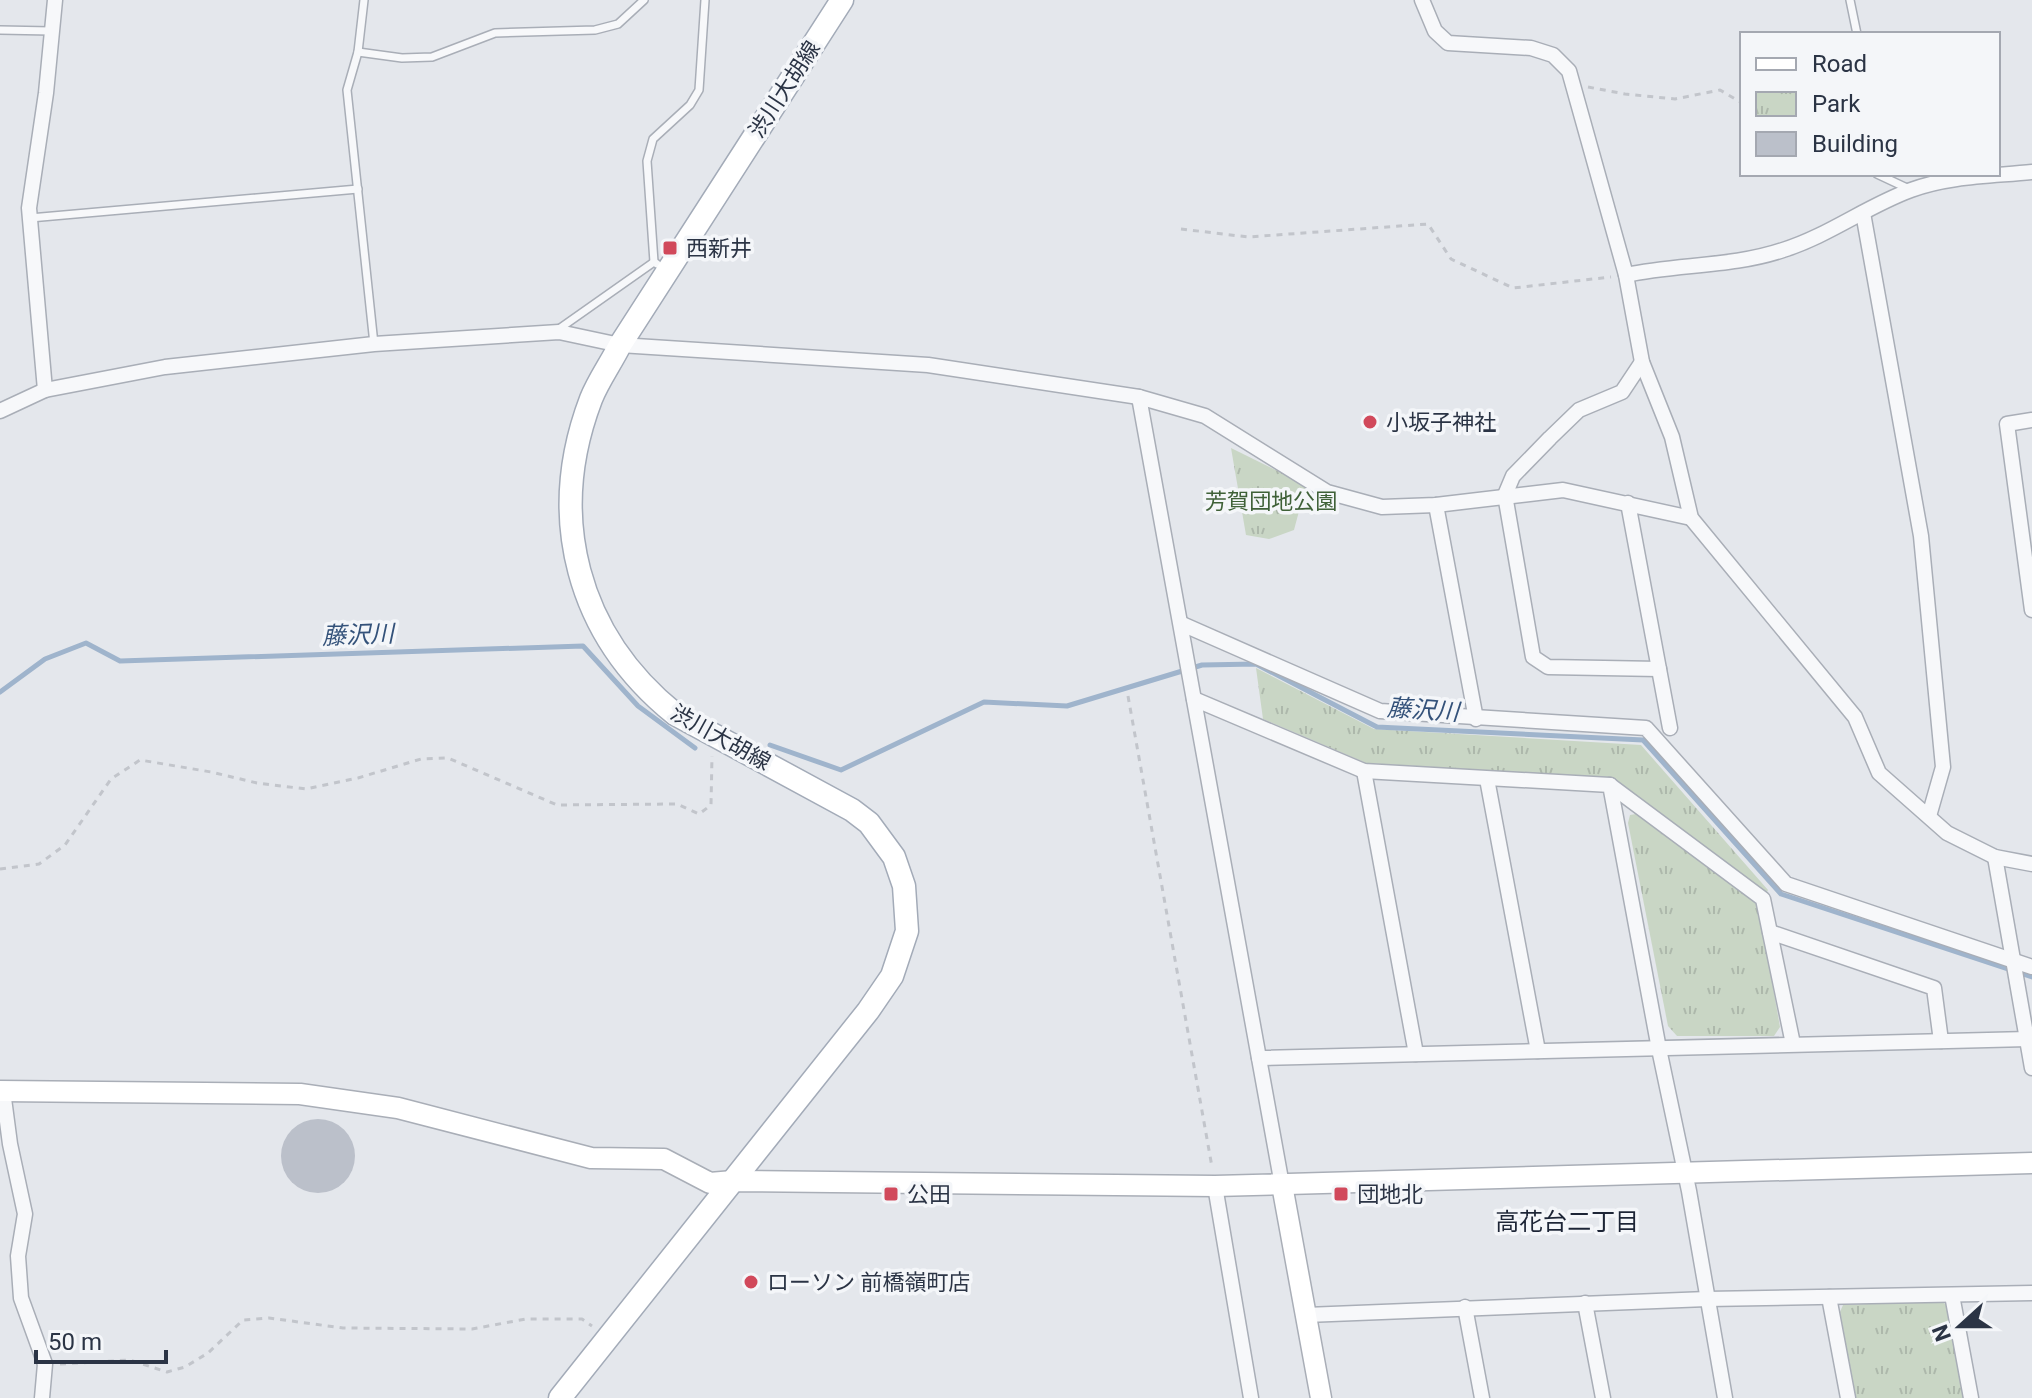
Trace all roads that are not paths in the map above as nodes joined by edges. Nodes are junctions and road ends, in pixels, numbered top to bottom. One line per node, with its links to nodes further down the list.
1 (55, 0): 9 (street)
2 (364, 0): 11 (lane)
3 (644, 0): 11 (lane)
4 (705, 0): 20 (lane)
5 (842, 0): 20 (main road, 渋川大胡線)
6 (1422, 0): 21 (street)
7 (1850, 0): 10 (lane)
8 (0, 30): 9 (lane)
9 (53, 31): 19 (street)
10 (1857, 32)
11 (358, 52): 16 (lane)
12 (2032, 172): 15 (street)
13 (1881, 176): 17 (lane)
14 (1996, 176): 17 (street)
15 (2000, 176)
16 (358, 189): 19 (lane); 23 (lane)
17 (1911, 190): 18 (street)
18 (1863, 213): 21 (street); 43 (street)
19 (29, 218): 26 (street)
20 (662, 266): 22 (lane); 24 (main road, 渋川大胡線)
21 (1626, 275): 25 (street)
22 (554, 332): 23 (street); 24 (street)
23 (374, 344): 26 (street)
24 (620, 345): 27 (street); 60 (main road, 渋川大胡線)
25 (1642, 362): 30 (street); 33 (street)
26 (45, 390): 28 (street)
27 (1139, 397): 32 (street); 35 (street)
28 (0, 411)
29 (2032, 420): 34 (street)
30 (1505, 495): 31 (street); 32 (street); 36 (street)
31 (1628, 503): 33 (street); 36 (street)
32 (1436, 505): 38 (street)
33 (1691, 518): 43 (street)
34 (2032, 610)
35 (1182, 624): 37 (street); 38 (street)
36 (1659, 669): 39 (street)
37 (1194, 699): 40 (street); 55 (street)
38 (1476, 719): 47 (street)
39 (1670, 728)
40 (1364, 771): 41 (street); 54 (street)
41 (1487, 779): 42 (street); 53 (street)
42 (1610, 785): 46 (street); 52 (street)
43 (1929, 816): 44 (street)
44 (1995, 857): 45 (street); 47 (street)
45 (2032, 864)
46 (1770, 932): 50 (street); 51 (street)
47 (2014, 962): 48 (street); 49 (street)
48 (2032, 967)
49 (2028, 1039): 50 (street); 56 (street)
50 (1941, 1041): 51 (street)
51 (1793, 1044): 52 (street)
52 (1659, 1049): 53 (street); 59 (street)
53 (1538, 1051): 54 (street)
54 (1416, 1054): 55 (street)
55 (1259, 1058): 61 (street)
56 (2032, 1068)
57 (2, 1091): 60 (street); 70 (street)
58 (2032, 1163): 59 (street)
59 (1686, 1174): 61 (street); 66 (street)
60 (733, 1181): 62 (street); 71 (main road, 渋川大胡線)
61 (1282, 1185): 62 (street); 69 (street)
62 (1215, 1186): 72 (street)
63 (2032, 1293): 64 (street)
64 (1952, 1295): 65 (street); 78 (street)
65 (1829, 1297): 66 (street); 77 (street)
66 (1707, 1299): 67 (street); 76 (street)
67 (1585, 1303): 68 (street); 75 (street)
68 (1465, 1307): 69 (street); 74 (street)
69 (1306, 1315): 73 (street)
70 (42, 1398)
71 (560, 1398)
72 (1251, 1398)
73 (1321, 1398)
74 (1482, 1398)
75 (1603, 1398)
76 (1725, 1398)
77 (1848, 1398)
78 (1971, 1398)

